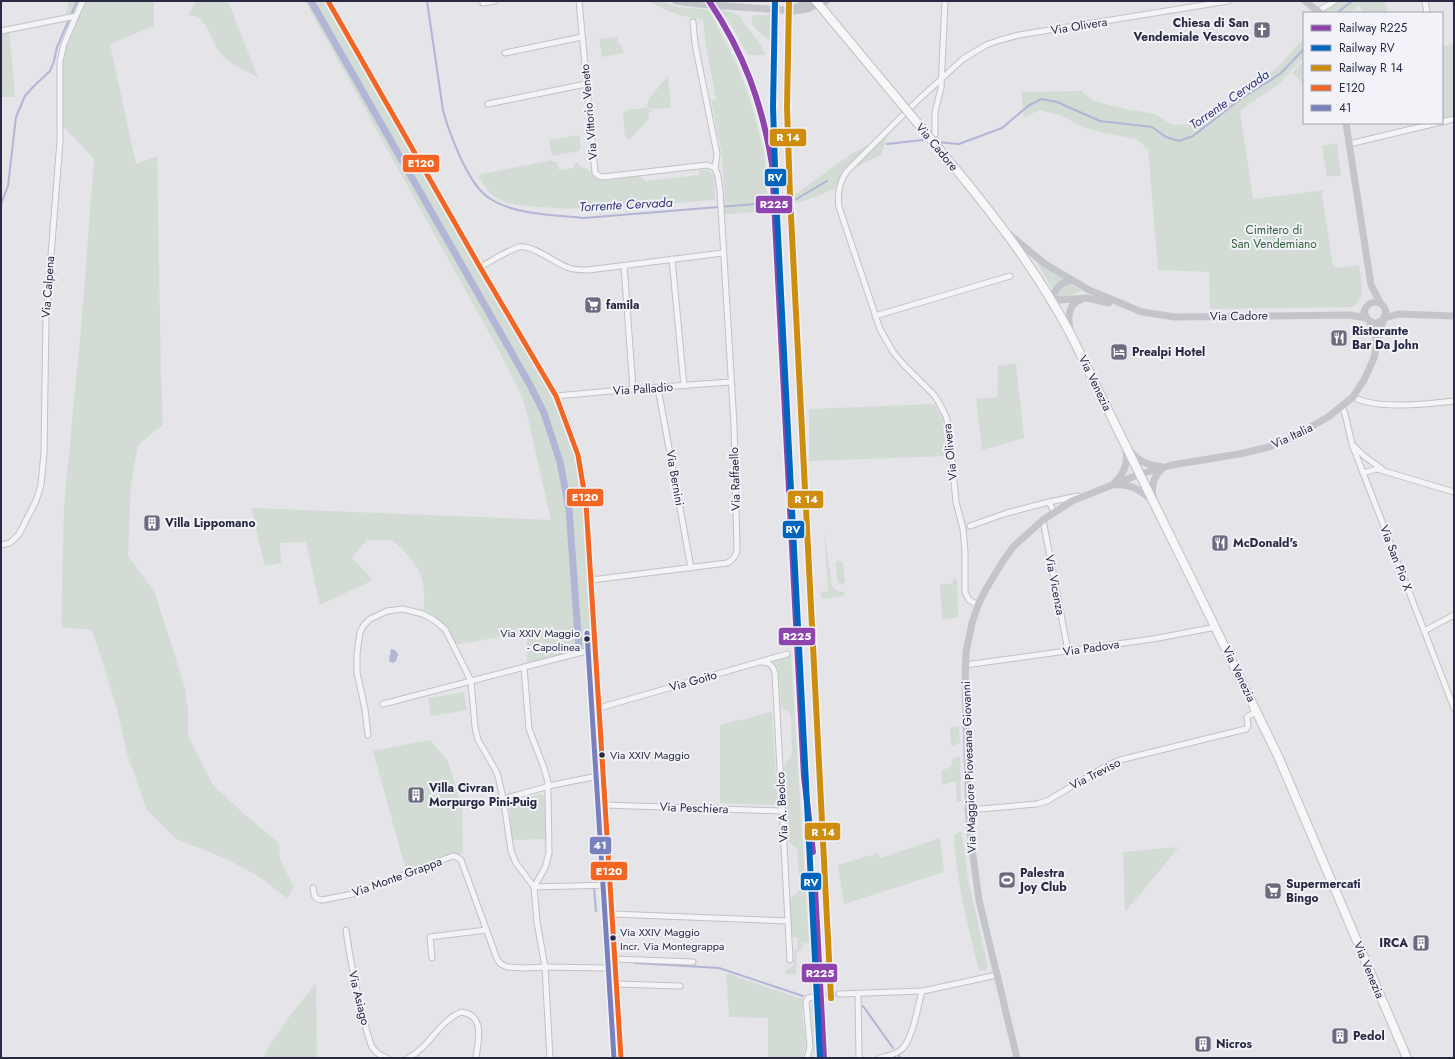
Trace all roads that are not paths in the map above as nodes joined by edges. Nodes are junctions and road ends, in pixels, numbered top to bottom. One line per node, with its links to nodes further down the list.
1 (83, 1): 19 (street, Via Calpena)
2 (328, 1): 38 (street)
3 (494, 1): 14 (street)
4 (579, 1): 22 (street, Via Vittorio Veneto)
5 (676, 1): 15 (street)
6 (810, 1): 16 (street)
7 (816, 1): 34 (main road, Via Cadore, bridge)
8 (826, 1): 16 (street)
9 (945, 1): 24 (street)
10 (1228, 1): 24 (street, Via Olivera)
11 (1305, 1): 17 (street)
12 (1335, 1): 17 (street)
13 (1425, 1): 18 (street)
14 (483, 3)
15 (752, 4): 16 (street)
16 (788, 10)
17 (1317, 10)
18 (1427, 12)
19 (76, 16): 21 (street); 80 (street, Via Calpena)
20 (693, 22): 33 (street, Via Raffaello)
21 (1, 31)
22 (582, 37): 23 (street); 25 (street, Via Vittorio Veneto)
23 (505, 53)
24 (941, 78): 31 (street); 50 (street, Via Olivera)
25 (586, 84): 26 (street); 33 (street, Via Vittorio Veneto)
26 (488, 104)
27 (1454, 119): 28 (street)
28 (1443, 122)
29 (1346, 124): 32 (street)
30 (1434, 124): 32 (street)
31 (936, 134)
32 (1349, 144): 41 (street)
33 (715, 168): 35 (street, Via Raffaello)
34 (1005, 230): 40 (street); 42 (main road, Via Cadore)
35 (723, 253): 36 (street); 56 (street, Via Raffaello)
36 (672, 259): 37 (street); 57 (street)
37 (624, 266): 38 (street); 59 (street)
38 (480, 267): 60 (street)
39 (1010, 276): 50 (street)
40 (1073, 282): 42 (street); 46 (street)
41 (1371, 284): 44 (street); 45 (street)
42 (1051, 298): 43 (street); 54 (main road, Via Venezia)
43 (1087, 298): 46 (street); 54 (street)
44 (1380, 302): 45 (street, Via Cadore); 47 (street)
45 (1366, 306): 49 (street, Via Cadore); 53 (street)
46 (1131, 308): 49 (street, Via Cadore)
47 (1385, 308): 48 (street); 52 (street)
48 (1398, 314): 51 (street); 52 (street, Via Cadore)
49 (1349, 315): 53 (street, Via Cadore)
50 (875, 316): 84 (street, Via Olivera)
51 (1454, 316)
52 (1384, 319): 53 (street, Via Cadore); 55 (street, Via Italia)
53 (1368, 320): 55 (street)
54 (1070, 333): 64 (main road, Via Venezia)
55 (1377, 342): 61 (street, Via Italia)
56 (731, 382): 57 (street, Via Palladio); 81 (street, Via Raffaello)
57 (684, 386): 58 (street, Via Palladio)
58 (658, 388): 59 (street, Via Palladio); 81 (street, Via Bernini)
59 (633, 389): 60 (street, Via Palladio)
60 (556, 396): 83 (street)
61 (1353, 397): 62 (street); 63 (street, Via Italia)
62 (1454, 401)
63 (1342, 406): 65 (street, Via San Pio X); 68 (street, Via Italia)
64 (1126, 444): 68 (street, Via Italia); 71 (main road, Via Venezia); 72 (street, Via Italia)
65 (1352, 444): 66 (street, Via San Pio X); 67 (street)
66 (1360, 464): 67 (street); 70 (street, Via San Pio X)
67 (1374, 465): 69 (street)
68 (1164, 468): 71 (street, Via Italia); 75 (street)
69 (1387, 472): 70 (street); 73 (street)
70 (1363, 473): 87 (street, Via San Pio X)
71 (1140, 474): 72 (street, Via Italia); 75 (main road, Via Venezia)
72 (1110, 486): 74 (street, Via Italia); 75 (street, Via Italia)
73 (1454, 492)
74 (1086, 495): 76 (street); 77 (street, Via Italia)
75 (1154, 501): 86 (main road, Via Venezia)
76 (1050, 502): 77 (street); 79 (street)
77 (1054, 512): 78 (street, Via Italia)
78 (1043, 520): 82 (street, Via Italia); 89 (street, Via Vicenza)
79 (970, 526)
80 (1, 545)
81 (691, 568): 83 (street, Via Raffaello)
82 (995, 574): 84 (street, Via Maggiore Piovesana Giovanni)
83 (591, 580): 88 (street)
84 (978, 605): 92 (street, Via Maggiore Piovesana Giovanni)
85 (1454, 615): 87 (street)
86 (1216, 627): 89 (street, Via Padova); 98 (main road, Via Venezia)
87 (1424, 630): 97 (street, Via San Pio X)
88 (594, 649): 93 (street); 96 (street)
89 (1068, 651): 92 (street, Via Padova)
90 (787, 654): 91 (street, Via Goito)
91 (761, 662): 96 (street, Via Goito); 105 (street, Via A. Beolco)
92 (965, 665): 104 (street, Via Maggiore Piovesana Giovanni)
93 (524, 667): 94 (street); 101 (street)
94 (471, 681): 95 (street); 99 (street); 102 (street)
95 (383, 704)
96 (599, 708): 100 (street)
97 (1454, 708)
98 (1257, 711): 104 (street, Via Treviso); 135 (main road, Via Venezia)
99 (368, 735)
100 (603, 775): 101 (street); 103 (street)
101 (548, 787): 102 (street); 107 (street)
102 (503, 799): 107 (street)
103 (605, 805): 105 (street, Via Peschiera); 106 (street)
104 (968, 810): 119 (street, Via Maggiore Piovesana Giovanni)
105 (782, 811): 110 (street, Via A. Beolco)
106 (610, 885): 107 (street); 109 (street)
107 (534, 887): 117 (street)
108 (313, 888): 112 (street, Via Monte Grappa)
109 (612, 914): 110 (street); 114 (street)
110 (788, 921): 115 (street, Via A. Beolco)
111 (346, 930): 126 (street, Via Asiago)
112 (486, 930): 113 (street); 117 (street, Via Monte Grappa)
113 (432, 958)
114 (614, 959): 116 (street); 118 (street)
115 (790, 960)
116 (693, 962)
117 (545, 967): 118 (street, Via Monte Grappa); 129 (street)
118 (615, 969): 120 (street)
119 (997, 975): 122 (street); 134 (street, Via Maggiore Piovesana Giovanni)
120 (616, 984): 121 (street); 130 (street)
121 (680, 986)
122 (922, 992): 124 (street); 133 (street)
123 (838, 994): 124 (street)
124 (858, 994): 132 (street)
125 (818, 996): 131 (street)
126 (387, 1058)
127 (408, 1058): 128 (street)
128 (476, 1058)
129 (550, 1058)
130 (621, 1058)
131 (807, 1058)
132 (859, 1058)
133 (880, 1058)
134 (1017, 1058)
135 (1407, 1058)

